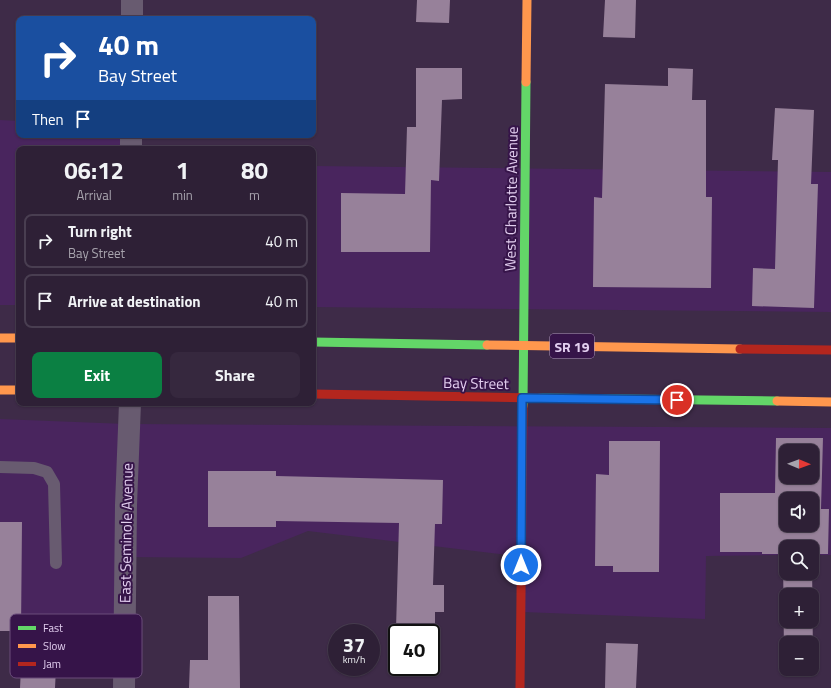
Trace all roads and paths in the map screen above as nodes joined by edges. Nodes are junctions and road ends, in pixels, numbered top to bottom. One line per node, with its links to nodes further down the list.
1 (132, 0): 3 (street)
2 (528, 0): 7 (main road, West Charlotte Avenue)
3 (132, 16)
4 (0, 338): 5 (main road)
5 (16, 338)
6 (316, 342): 7 (main road, SR 19)
7 (523, 345): 8 (main road, SR 19); 12 (main road, West Charlotte Avenue)
8 (831, 350)
9 (0, 390): 10 (main road)
10 (16, 390)
11 (316, 394): 12 (main road, Bay Street)
12 (522, 398): 13 (main road, Bay Street); 20 (main road, West Charlotte Avenue)
13 (831, 402)
14 (130, 406): 17 (street, East Seminole Avenue)
15 (0, 468): 16 (lane)
16 (56, 563)
17 (125, 614)
18 (124, 678): 19 (street, East Seminole Avenue)
19 (124, 688)
20 (520, 688)

